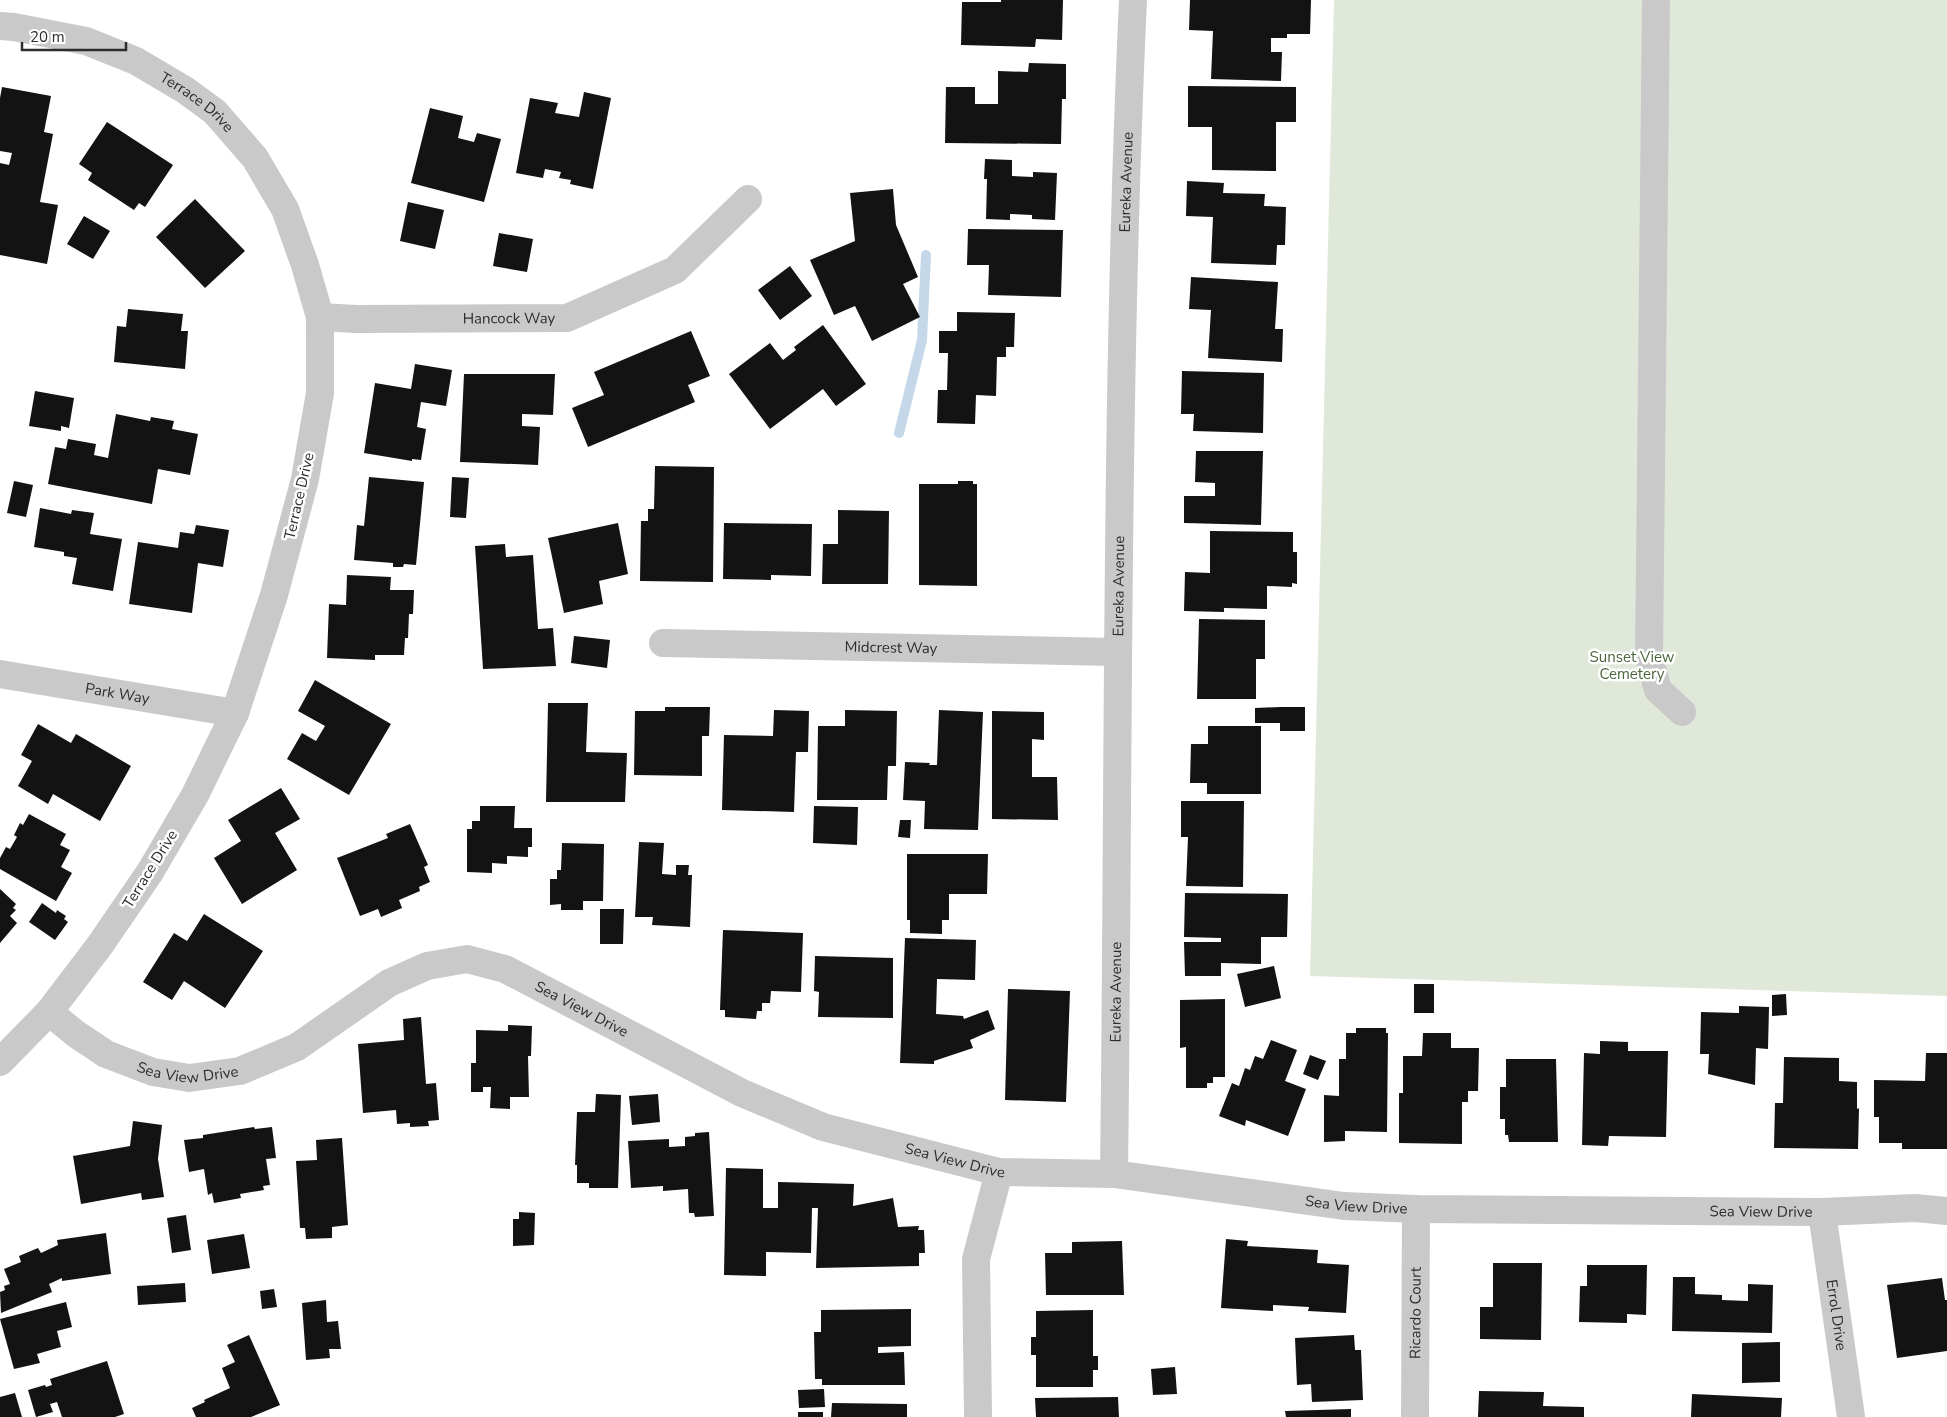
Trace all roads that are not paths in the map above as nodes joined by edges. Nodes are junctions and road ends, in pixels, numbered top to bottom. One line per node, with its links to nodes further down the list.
1 (1133, 0): 7 (street, Eureka Avenue)
2 (1656, 0): 9 (street)
3 (0, 26): 5 (street, Terrace Drive)
4 (748, 199): 5 (street, Hancock Way)
5 (320, 317): 10 (street, Terrace Drive)
6 (663, 643): 7 (street, Midcrest Way)
7 (1117, 652): 14 (street, Eureka Avenue)
8 (0, 674): 10 (street, Park Way)
9 (1682, 712)
10 (235, 713): 11 (street, Terrace Drive)
11 (49, 1012): 12 (street, Terrace Drive); 13 (street, Sea View Drive)
12 (0, 1062)
13 (999, 1172): 14 (street, Sea View Drive); 18 (street)
14 (1114, 1174): 15 (street, Sea View Drive)
15 (1416, 1209): 17 (street, Sea View Drive); 19 (street, Ricardo Court)
16 (1947, 1211): 17 (street, Sea View Drive)
17 (1822, 1212): 20 (street, Errol Drive)
18 (978, 1417)
19 (1415, 1417)
20 (1850, 1417)

